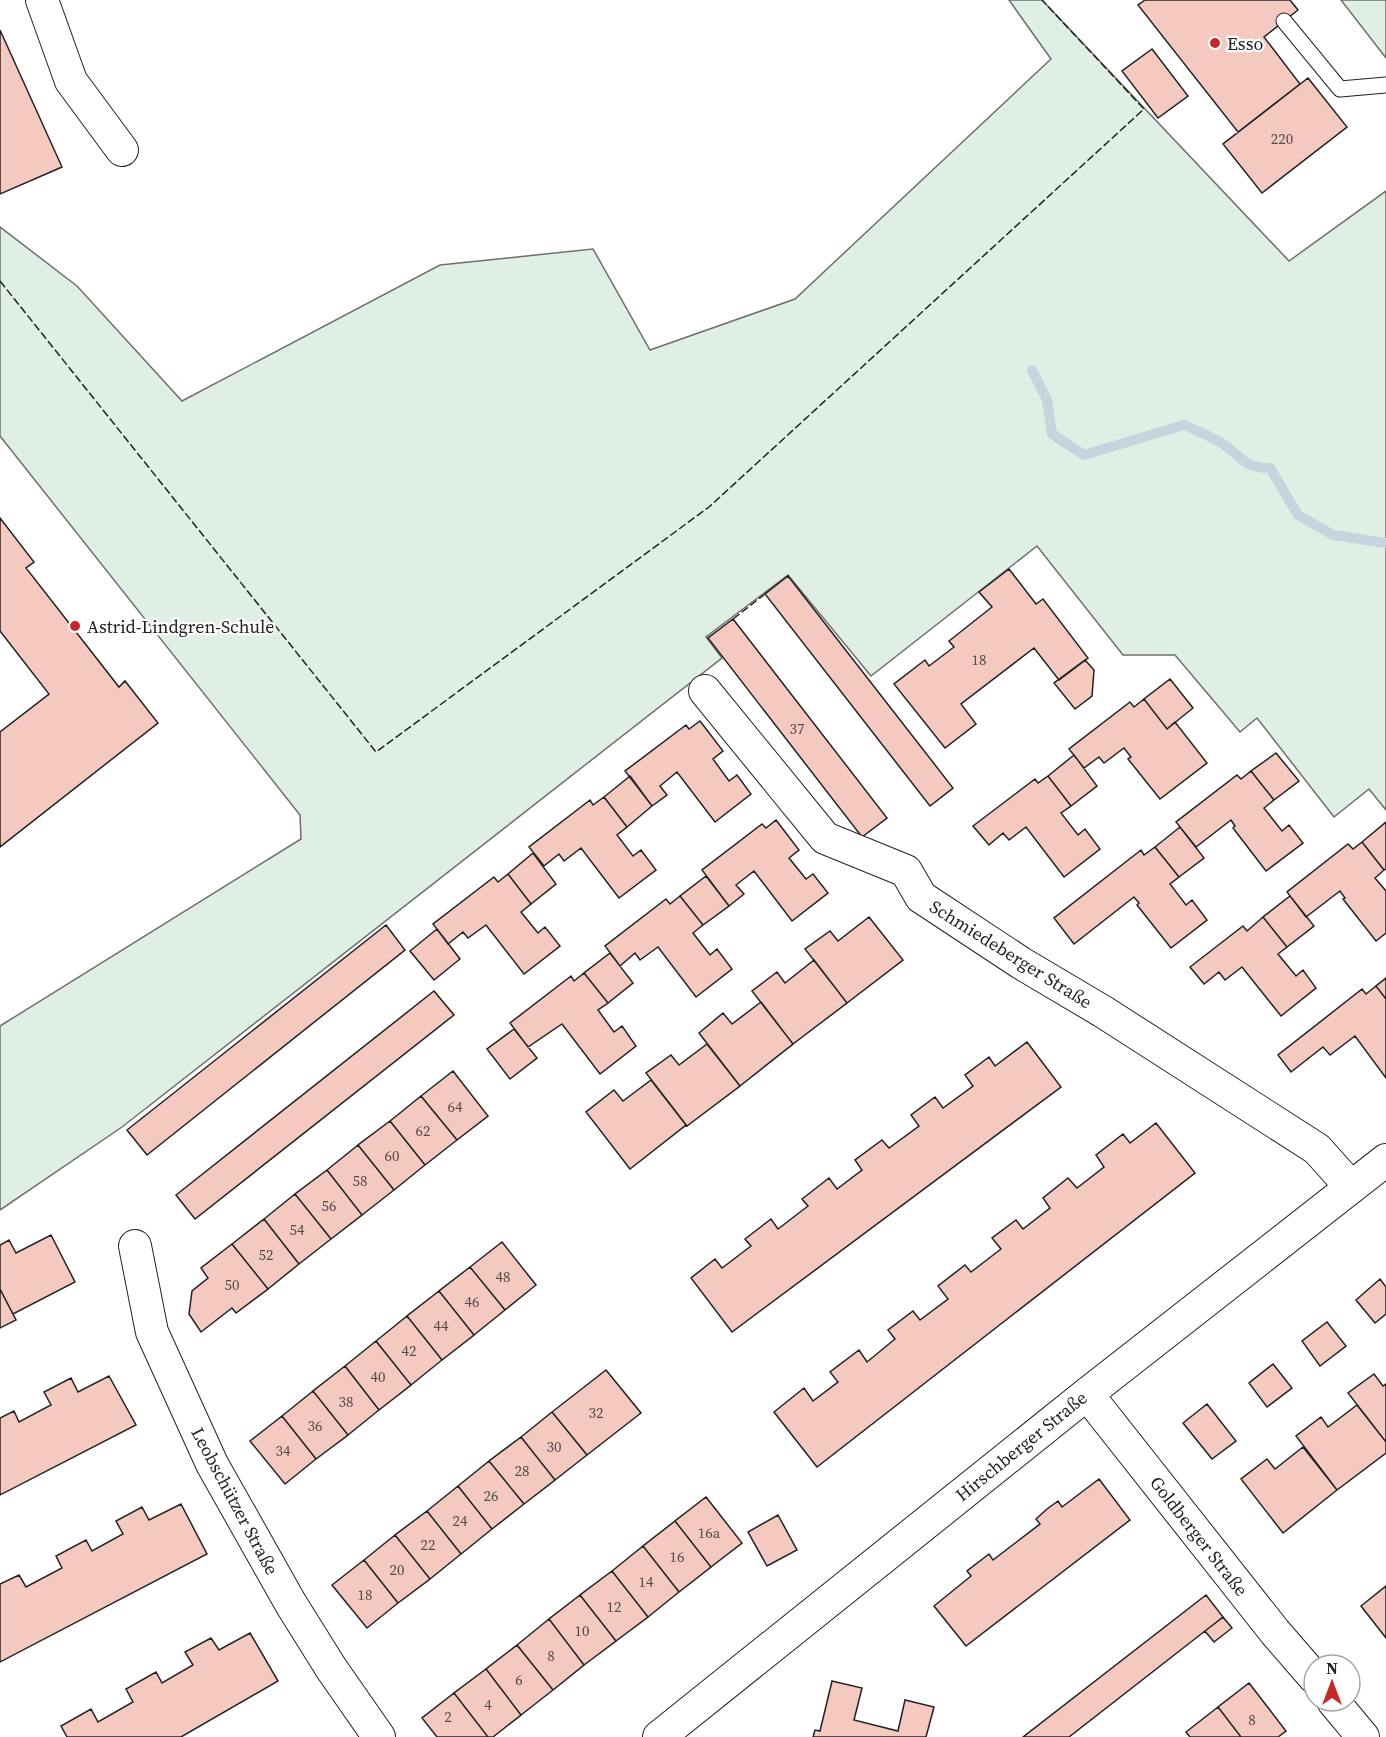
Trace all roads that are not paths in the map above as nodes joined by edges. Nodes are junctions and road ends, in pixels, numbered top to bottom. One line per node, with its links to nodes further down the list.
1 (42, 0): 4 (street)
2 (1284, 21): 3 (lane)
3 (1386, 85)
4 (122, 150)
5 (705, 692): 7 (street, Schmiedeberger Straße)
6 (1386, 1160): 7 (street, Hirschberger Straße)
7 (1351, 1187): 9 (street, Hirschberger Straße)
8 (135, 1246): 12 (street, Leobschützer Straße)
9 (1087, 1394): 10 (street, Goldberger Straße); 13 (street, Hirschberger Straße)
10 (1302, 1663)
11 (1343, 1713): 14 (street)
12 (379, 1737)
13 (659, 1737)
14 (1363, 1737)

